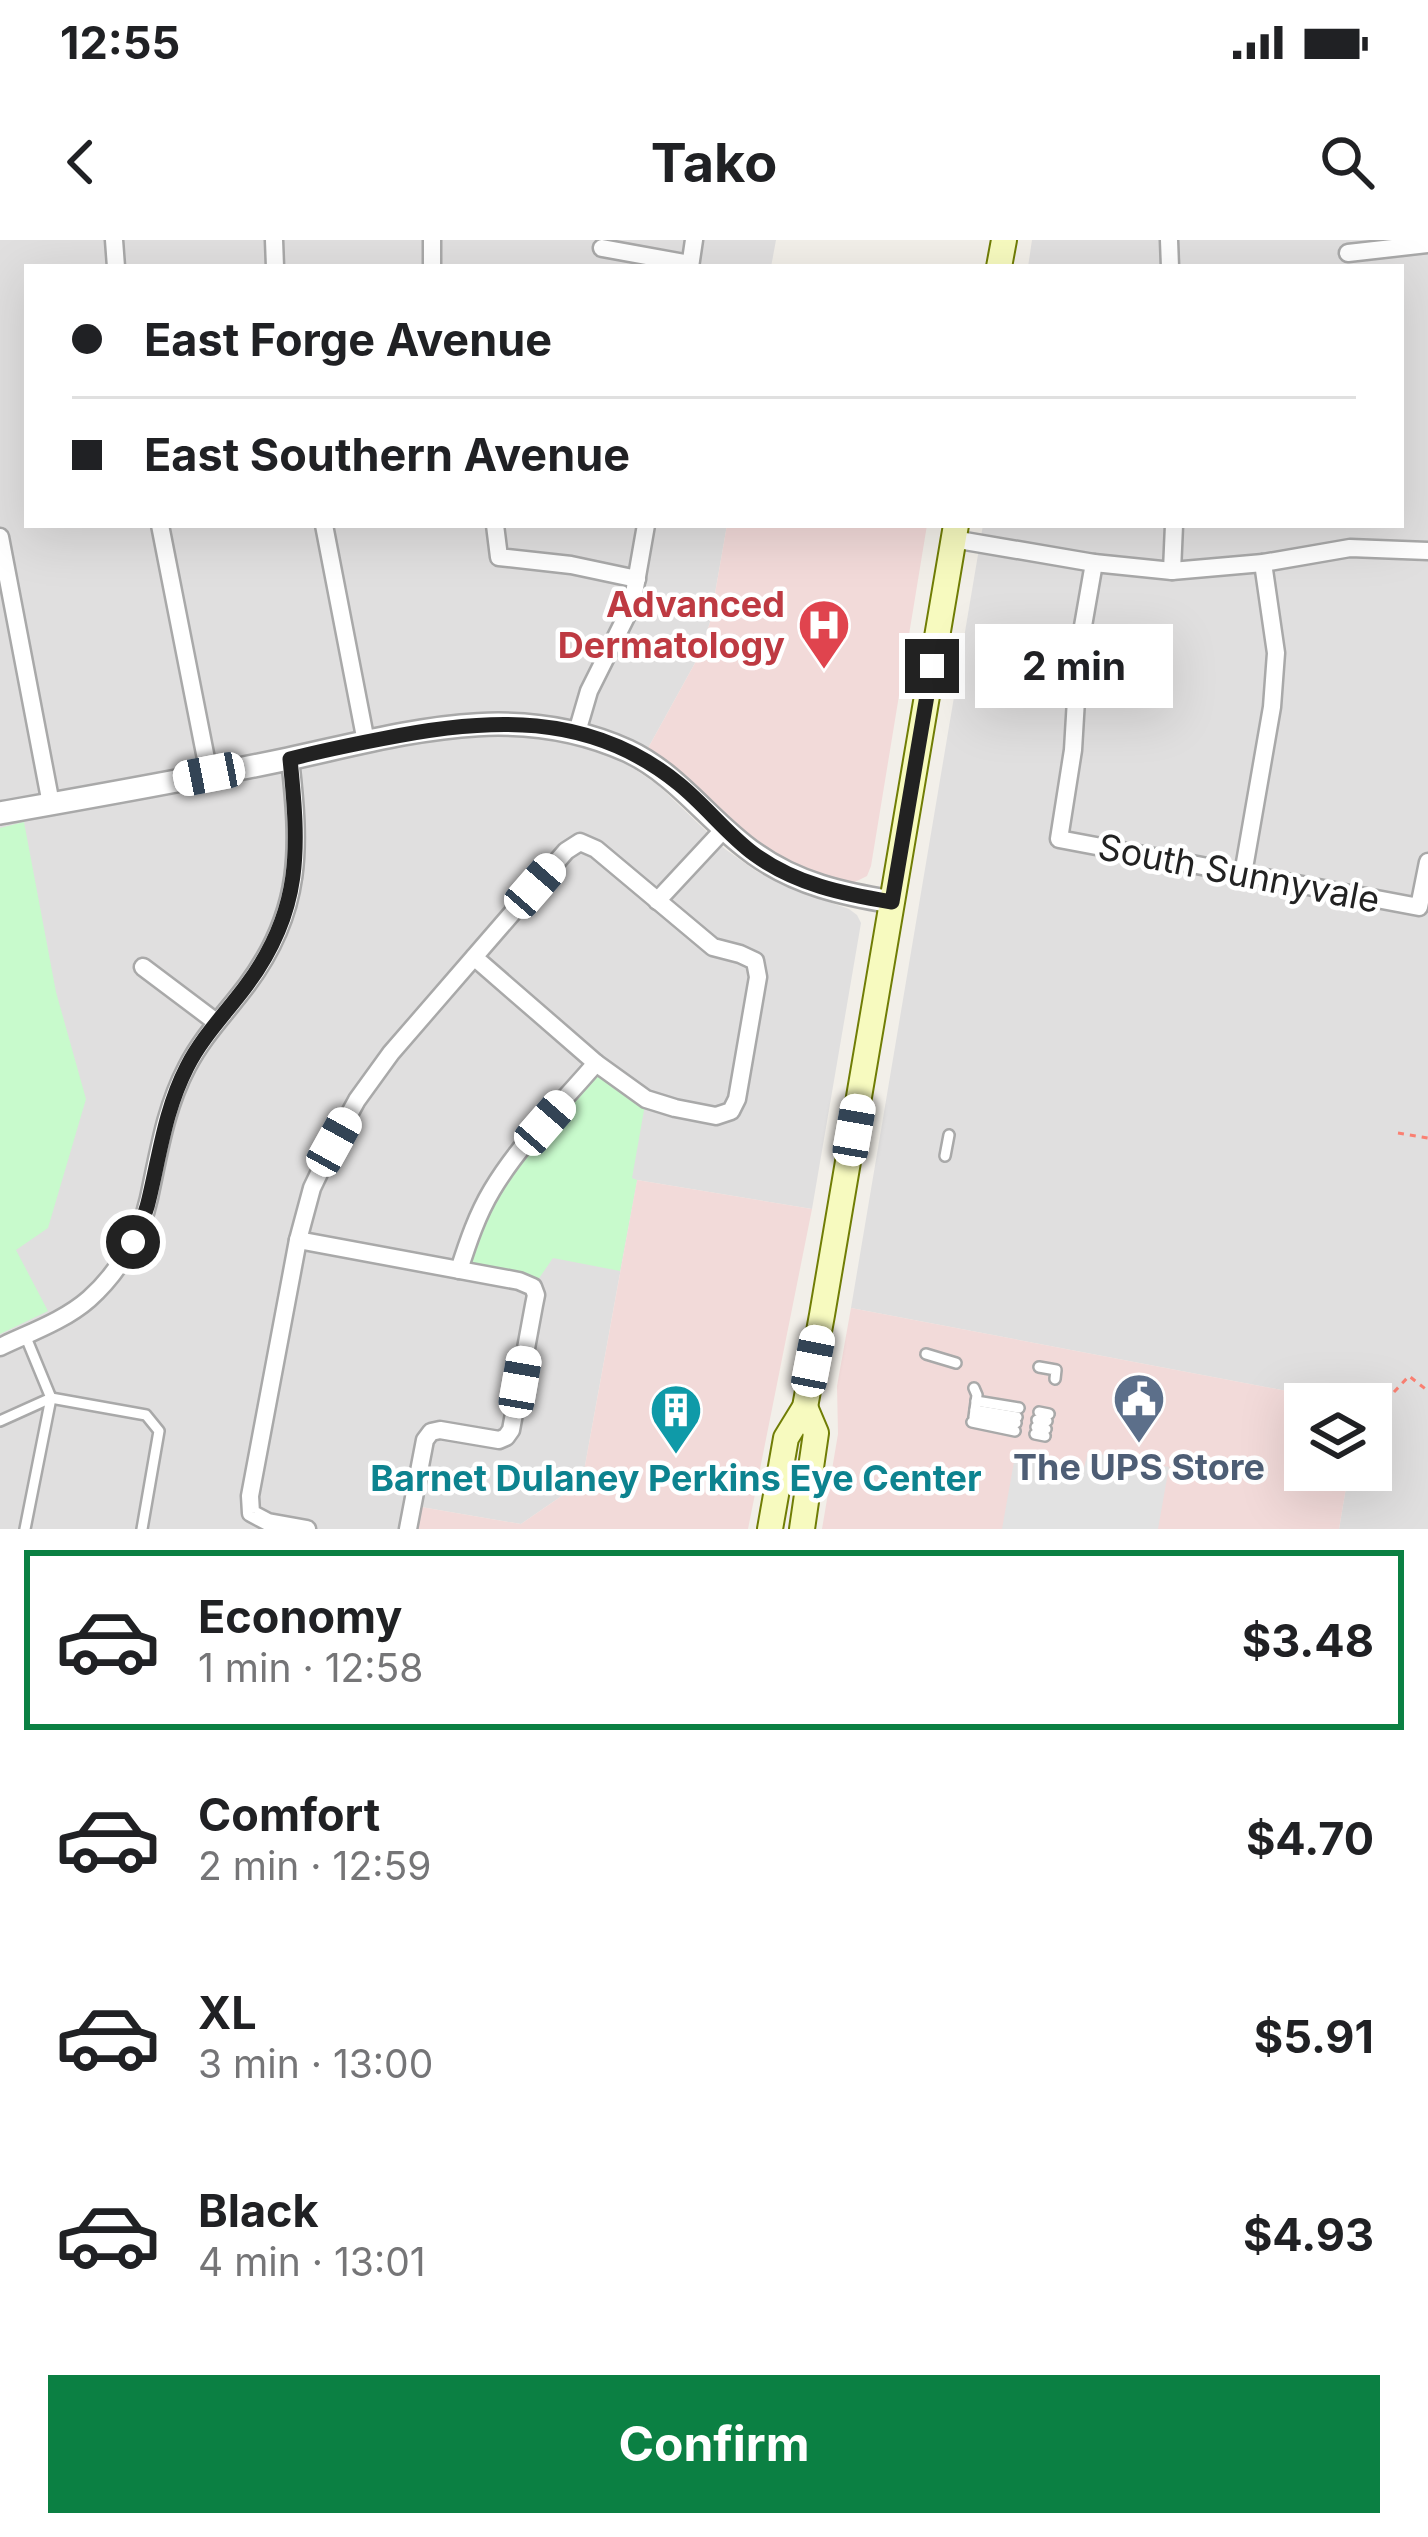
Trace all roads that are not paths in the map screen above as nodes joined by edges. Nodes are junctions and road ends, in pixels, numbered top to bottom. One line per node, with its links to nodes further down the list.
1 (1428, 244): 3 (street)
2 (602, 248): 4 (street)
3 (1348, 253)
4 (685, 264)
5 (161, 528): 21 (street)
6 (324, 528): 19 (street)
7 (495, 528): 17 (street)
8 (646, 528): 17 (street)
9 (1174, 528): 16 (street)
10 (954, 532): 14 (street); 28 (main road)
11 (0, 537): 13 (street)
12 (1428, 550): 15 (street)
13 (2, 560): 22 (street)
14 (1094, 562): 16 (street); 26 (street, South Sunnyvale)
15 (1263, 563): 16 (street); 26 (street)
16 (1172, 571)
17 (638, 579): 18 (street)
18 (577, 732): 19 (street); 24 (street)
19 (366, 742): 20 (street)
20 (290, 759): 21 (street); 31 (street)
21 (209, 774): 22 (street)
22 (52, 804): 23 (street)
23 (0, 813)
24 (725, 828): 27 (street); 28 (street)
25 (1428, 862): 26 (street, South Sunnyvale)
26 (1243, 874)
27 (657, 902): 29 (street); 32 (street)
28 (892, 902): 45 (main road)
29 (474, 957): 32 (street); 35 (street)
30 (143, 967): 31 (street)
31 (216, 1022): 37 (street)
32 (596, 1063): 36 (street)
33 (949, 1135): 34 (lane)
34 (945, 1156)
35 (298, 1240): 36 (street); 50 (street)
36 (459, 1270): 51 (street)
37 (25, 1335): 38 (street); 44 (lane)
38 (0, 1347)
39 (926, 1354): 40 (lane)
40 (966, 1355)
41 (1039, 1367): 42 (lane)
42 (1055, 1378)
43 (974, 1388): 47 (lane)
44 (51, 1398): 46 (lane); 48 (lane); 49 (lane)
45 (805, 1407): 52 (main road); 53 (main road)
46 (0, 1421)
47 (973, 1423)
48 (25, 1529)
49 (142, 1529)
50 (308, 1529)
51 (408, 1529)
52 (770, 1529)
53 (802, 1529)

